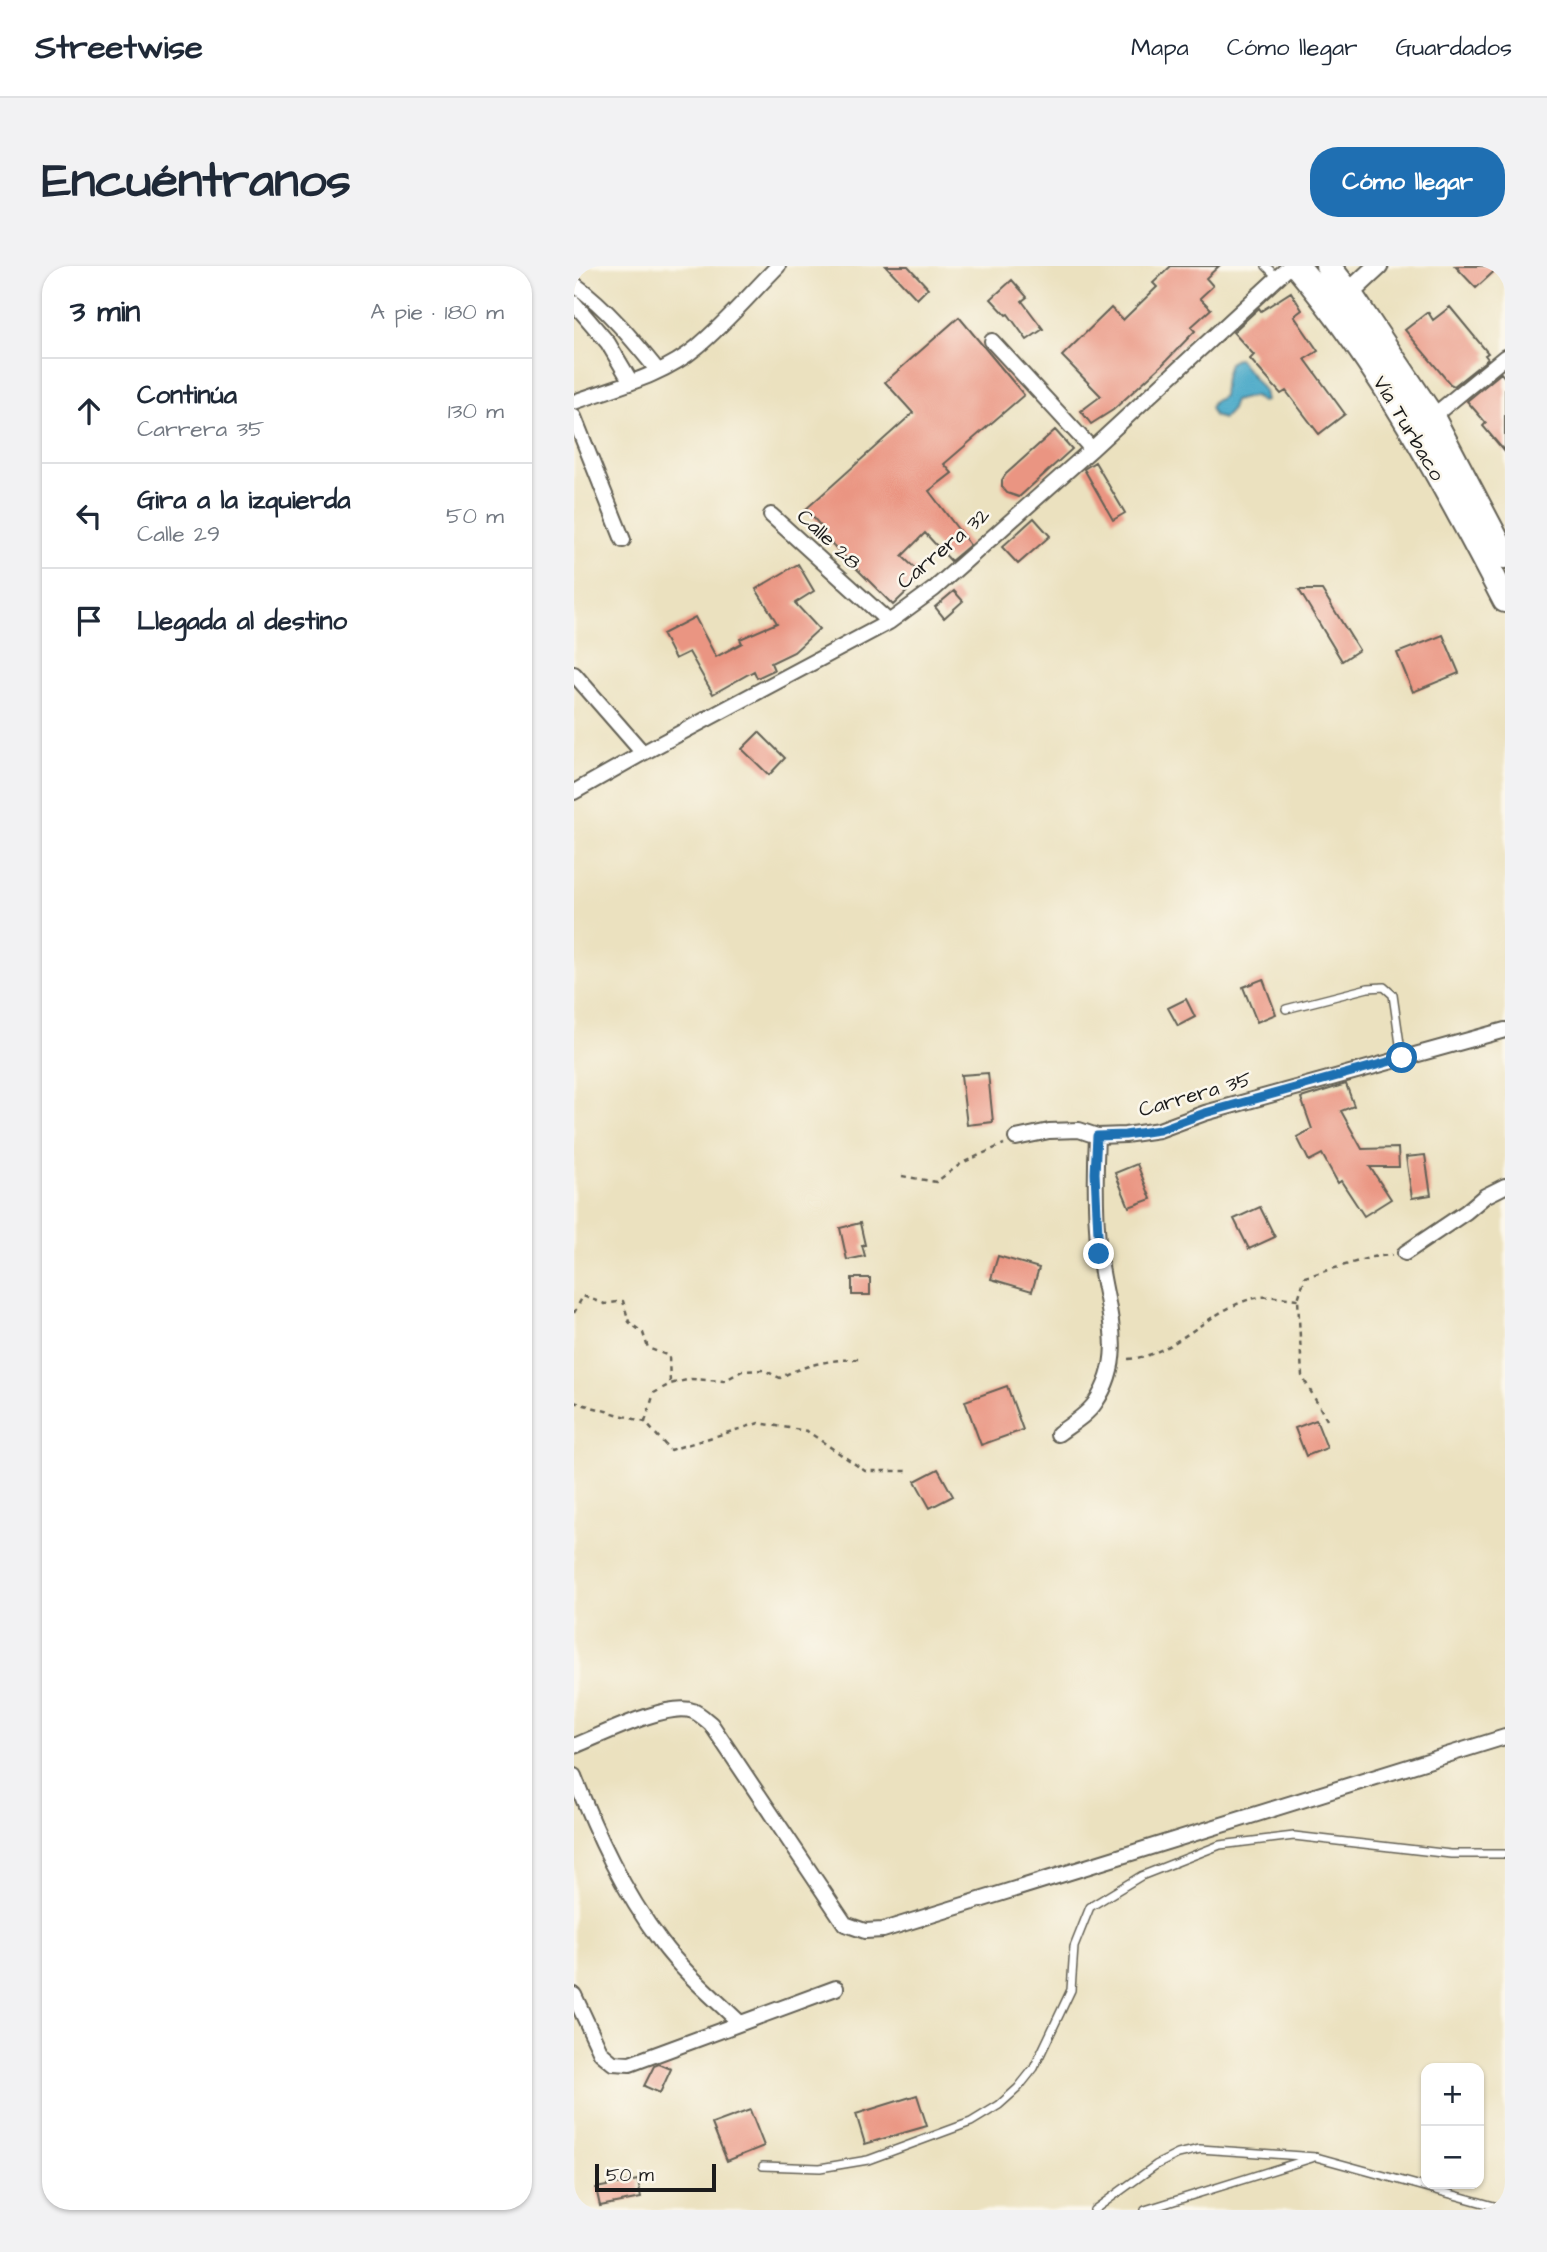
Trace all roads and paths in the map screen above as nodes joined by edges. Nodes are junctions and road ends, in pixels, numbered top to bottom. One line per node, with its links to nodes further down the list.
1 (778, 266): 12 (street)
2 (1266, 266): 6 (lane)
3 (1290, 266): 6 (street, Carrera 32)
4 (1328, 266): 8 (highway, Vía Turbaco)
5 (1378, 266): 8 (street)
6 (1287, 272): 17 (street, Carrera 32); 21 (highway, Vía Turbaco)
7 (574, 284): 12 (street)
8 (1349, 293): 16 (highway, Vía Turbaco)
9 (574, 303): 13 (street)
10 (992, 341): 17 (street)
11 (1505, 357): 16 (street)
12 (658, 371): 13 (street)
13 (631, 382): 14 (street)
14 (574, 402)
15 (574, 417): 19 (street)
16 (1432, 417): 20 (highway, Vía Turbaco)
17 (1092, 449): 22 (street, Carrera 32)
18 (771, 514): 22 (street, Calle 28)
19 (622, 540)
20 (1505, 554)
21 (1505, 600)
22 (889, 622): 24 (street, Carrera 32)
23 (574, 674): 24 (street)
24 (643, 753): 25 (street, Carrera 32)
25 (574, 792)
26 (1286, 1009): 28 (lane)
27 (1505, 1030): 28 (street, Carrera 35)
28 (1402, 1058): 29 (street, Carrera 35)
29 (1097, 1136): 30 (street, Carrera 35); 37 (street)
30 (1016, 1138): 31 (path)
31 (902, 1176)
32 (1505, 1186): 33 (street)
33 (1405, 1253): 34 (path)
34 (1298, 1299): 37 (path); 40 (path)
35 (574, 1313): 38 (path)
36 (862, 1359): 38 (path)
37 (1113, 1359): 42 (street)
38 (670, 1384): 41 (path)
39 (574, 1402): 41 (path)
40 (1327, 1420)
41 (645, 1422): 43 (path)
42 (1058, 1434)
43 (909, 1471)
44 (1505, 1737): 45 (street)
45 (574, 1746)
46 (574, 1776): 50 (street)
47 (1505, 1854): 52 (lane)
48 (836, 1988): 50 (street)
49 (574, 1995): 50 (street)
50 (740, 2023)
51 (1316, 2157): 53 (lane); 54 (lane); 55 (lane)
52 (763, 2166)
53 (1505, 2209)
54 (1094, 2210)
55 (1145, 2210)

